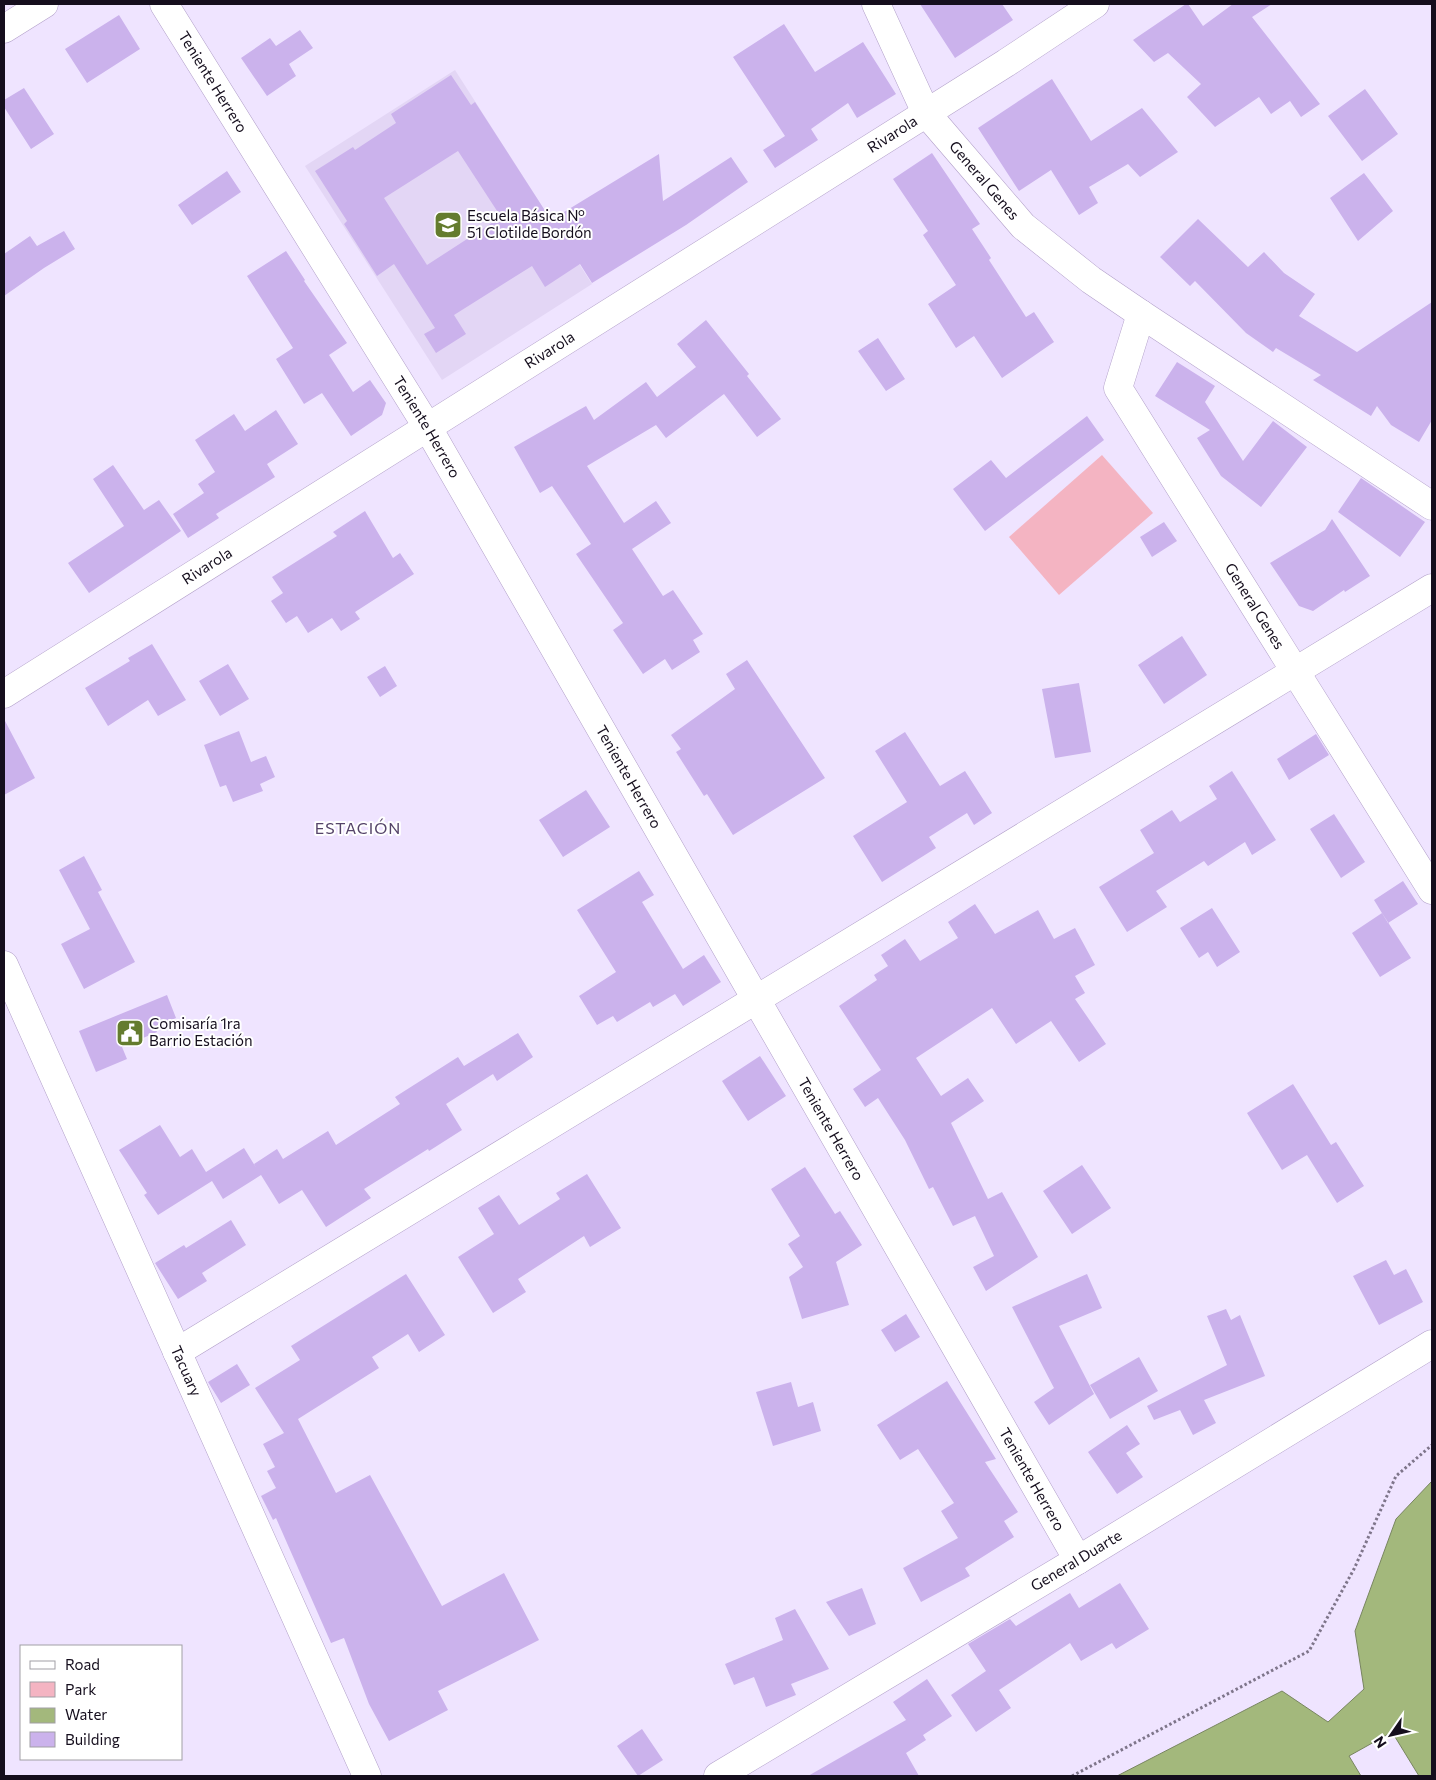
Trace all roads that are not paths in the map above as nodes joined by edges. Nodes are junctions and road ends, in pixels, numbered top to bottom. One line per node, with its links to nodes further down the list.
1 (44, 4): 5 (street)
2 (164, 4): 8 (street, Teniente Herrero)
3 (876, 4): 6 (street, General Genes)
4 (1095, 4): 6 (street, Rivarola)
5 (4, 29)
6 (926, 113): 7 (street, General Genes); 8 (street, Rivarola)
7 (1141, 314): 9 (street, General Genes); 11 (street, General Genes)
8 (428, 428): 12 (street, Rivarola); 15 (street, Teniente Herrero)
9 (1432, 506)
10 (1432, 588): 11 (street)
11 (1295, 672): 13 (street, General Genes); 15 (street)
12 (4, 694)
13 (1432, 890)
14 (4, 965): 17 (street, Tacuary)
15 (757, 999): 17 (street); 18 (street, Teniente Herrero)
16 (1432, 1344): 18 (street, General Duarte)
17 (177, 1352): 19 (street, Tacuary)
18 (1078, 1560): 20 (street, General Duarte)
19 (367, 1776)
20 (718, 1776)

